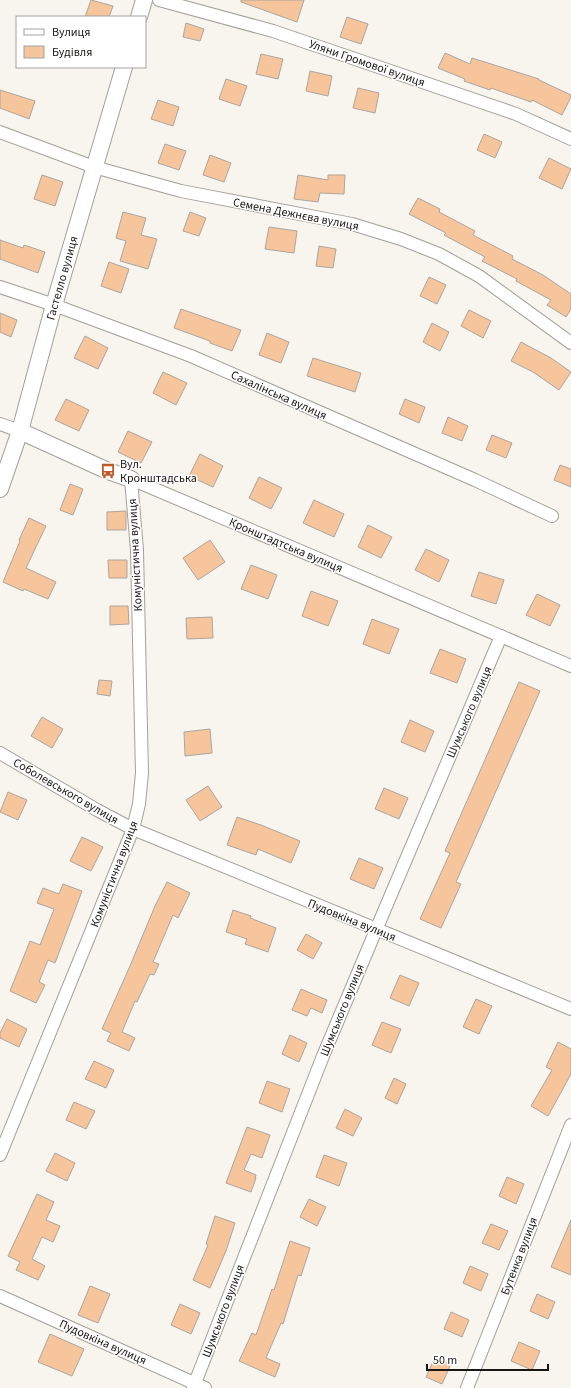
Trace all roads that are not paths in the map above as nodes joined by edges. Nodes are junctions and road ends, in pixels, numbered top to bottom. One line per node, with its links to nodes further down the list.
1 (144, 0): 3 (street)
2 (159, 0): 6 (street, Уляни Громової вулиця)
3 (139, 16)
4 (124, 68): 7 (street, Гастелло вулиця)
5 (0, 132): 7 (street, Семена Дежнєва вулиця)
6 (571, 140)
7 (94, 167): 9 (street, Гастелло вулиця); 10 (street, Семена Дежнєва вулиця)
8 (0, 287): 9 (street, Сахалінська вулиця)
9 (54, 304): 12 (street, Гастелло вулиця); 15 (street, Сахалінська вулиця)
10 (571, 343)
11 (0, 424): 12 (street, Кронштадтська вулиця)
12 (20, 431): 13 (street, Кронштадтська вулиця); 14 (street, Гастелло вулиця)
13 (130, 479): 16 (street, Кронштадтська вулиця); 19 (street, Комуністична вулиця)
14 (0, 489)
15 (552, 516)
16 (501, 636): 17 (street, Кронштадтська вулиця); 20 (street, Шумського вулиця)
17 (571, 666)
18 (0, 753): 19 (street, Соболевського вулиця)
19 (133, 829): 20 (street, Пудовкіна вулиця); 23 (street, Комуністична вулиця)
20 (376, 930): 21 (street, Пудовкіна вулиця); 25 (street, Шумського вулиця)
21 (571, 1009)
22 (571, 1125): 26 (street, Бутенка вулиця)
23 (0, 1155)
24 (0, 1296): 25 (street, Пудовкіна вулиця)
25 (197, 1386)
26 (467, 1388)

